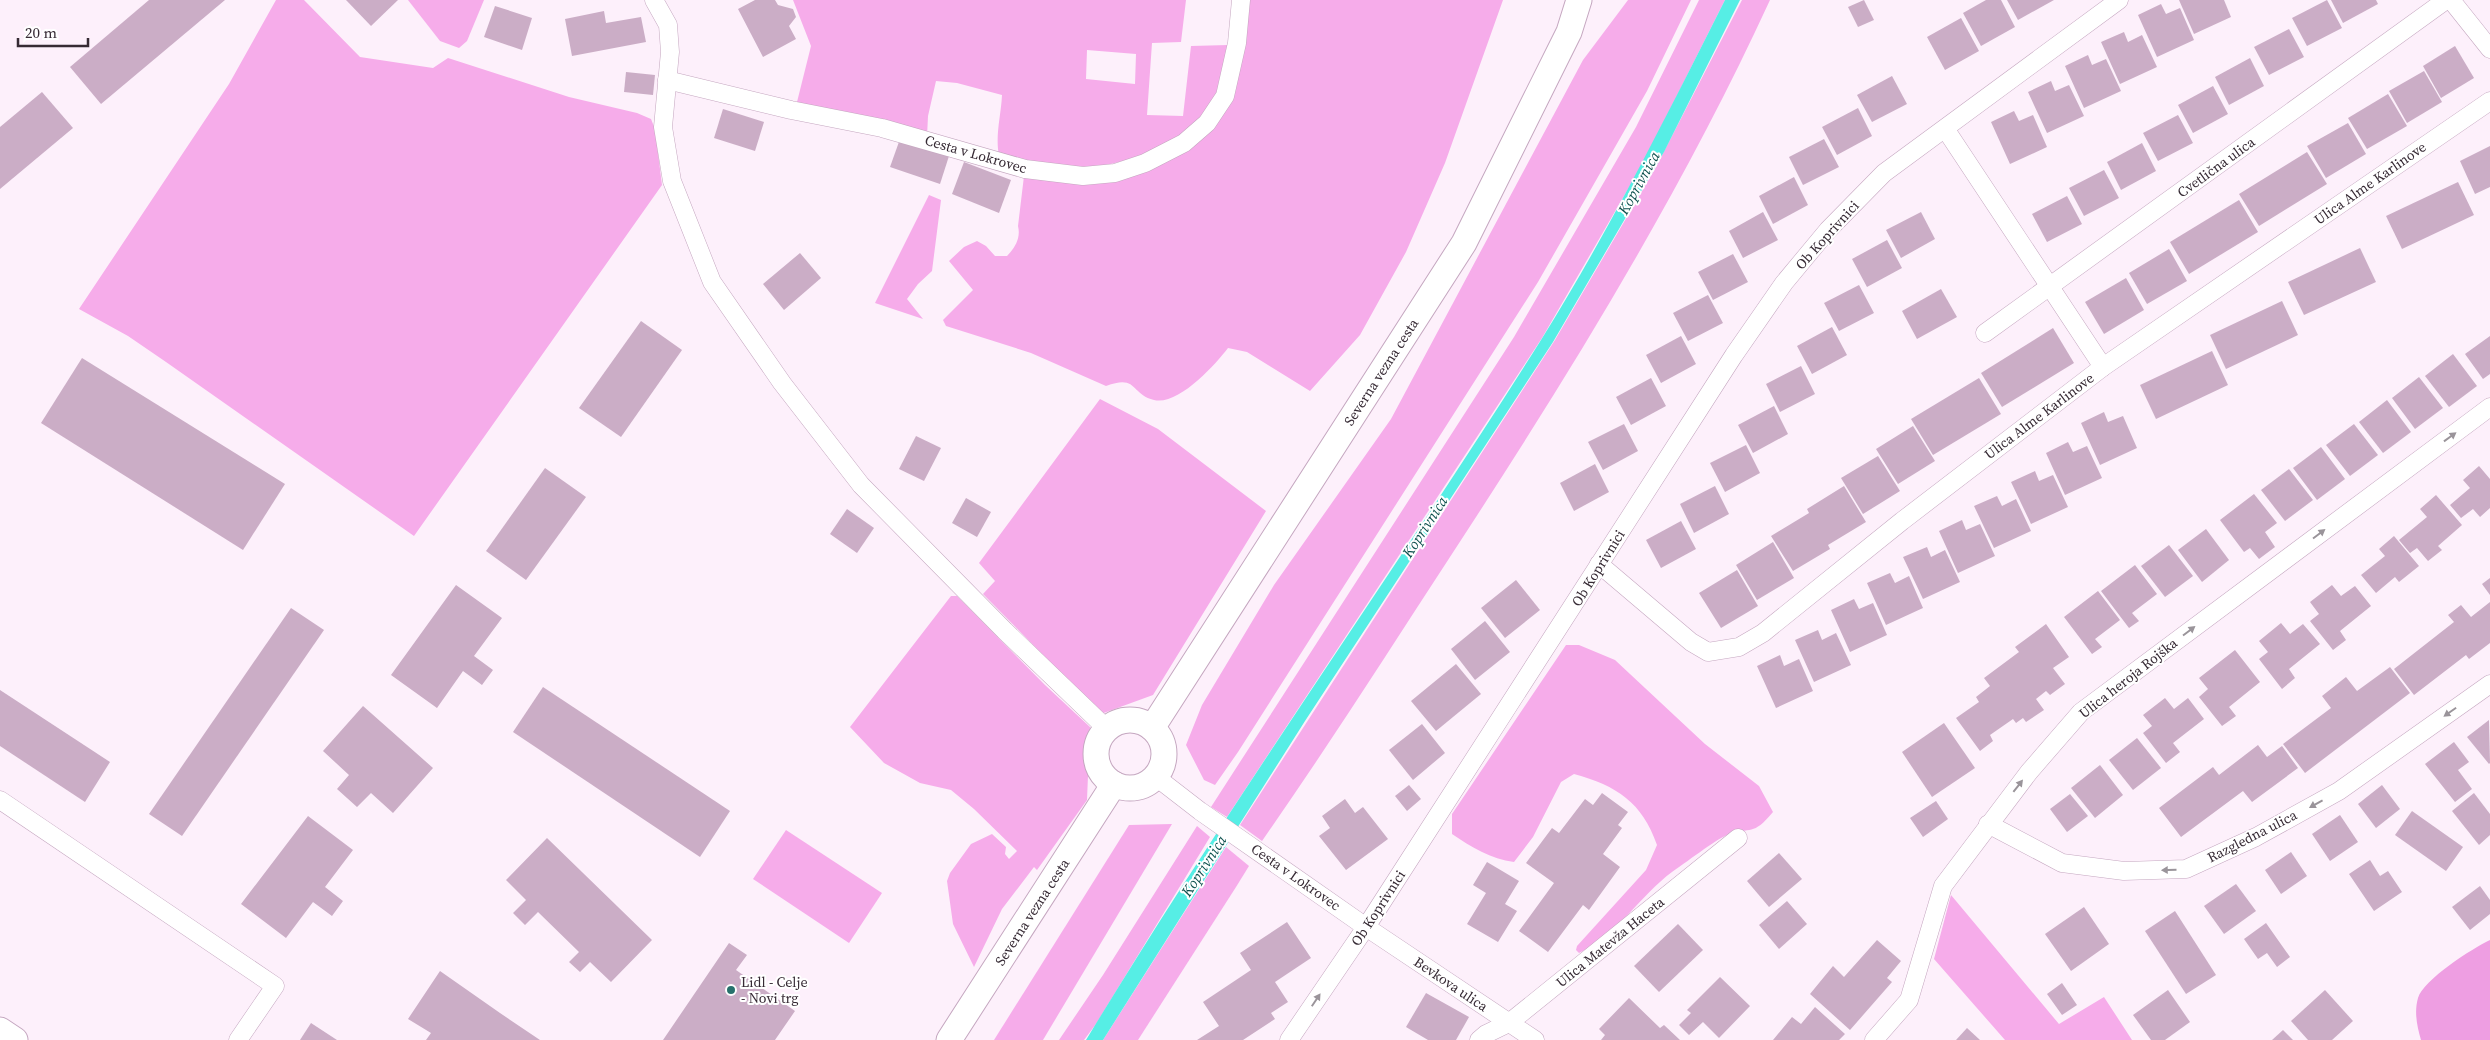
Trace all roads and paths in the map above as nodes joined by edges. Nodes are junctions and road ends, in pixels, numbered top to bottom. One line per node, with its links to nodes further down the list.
1 (654, 0): 8 (street)
2 (1241, 0): 8 (street, Cesta v Lokrovec)
3 (1579, 0): 17 (street, Severna vezna cesta)
4 (2119, 0): 10 (street, Ob Koprivnici)
5 (2446, 0): 11 (street, Cvetlična ulica)
6 (2452, 0): 7 (street)
7 (2490, 49)
8 (668, 80): 18 (street)
9 (2490, 101): 13 (street, Ulica Alme Karlinove)
10 (1946, 130): 11 (street); 15 (street, Ob Koprivnici)
11 (2051, 286): 12 (street, Cvetlična ulica); 13 (street)
12 (1985, 333)
13 (2103, 367): 15 (street, Ulica Alme Karlinove)
14 (2490, 407): 22 (street, Ulica heroja Rojška, one-way to 14)
15 (1599, 564): 24 (street, Ob Koprivnici)
16 (2490, 684): 22 (street, Razgledna ulica, one-way to 22)
17 (1152, 728): 18 (street); 19 (street)
18 (1107, 729): 20 (street)
19 (1156, 777): 20 (street); 24 (street, Cesta v Lokrovec)
20 (1114, 784): 29 (street, Severna vezna cesta)
21 (0, 800): 28 (street)
22 (1988, 824): 33 (street, Ulica heroja Rojška)
23 (1738, 838): 25 (street, Ulica Matevža Haceta)
24 (1366, 927): 25 (street, Bevkova ulica); 30 (street, Ob Koprivnici, one-way to 24)
25 (1509, 1023): 31 (street, Ulica Matevža Haceta); 32 (street, Bevkova ulica)
26 (0, 1030): 27 (street)
27 (15, 1040)
28 (238, 1040)
29 (949, 1040)
30 (1289, 1040)
31 (1479, 1040)
32 (1536, 1040)
33 (1874, 1040)

